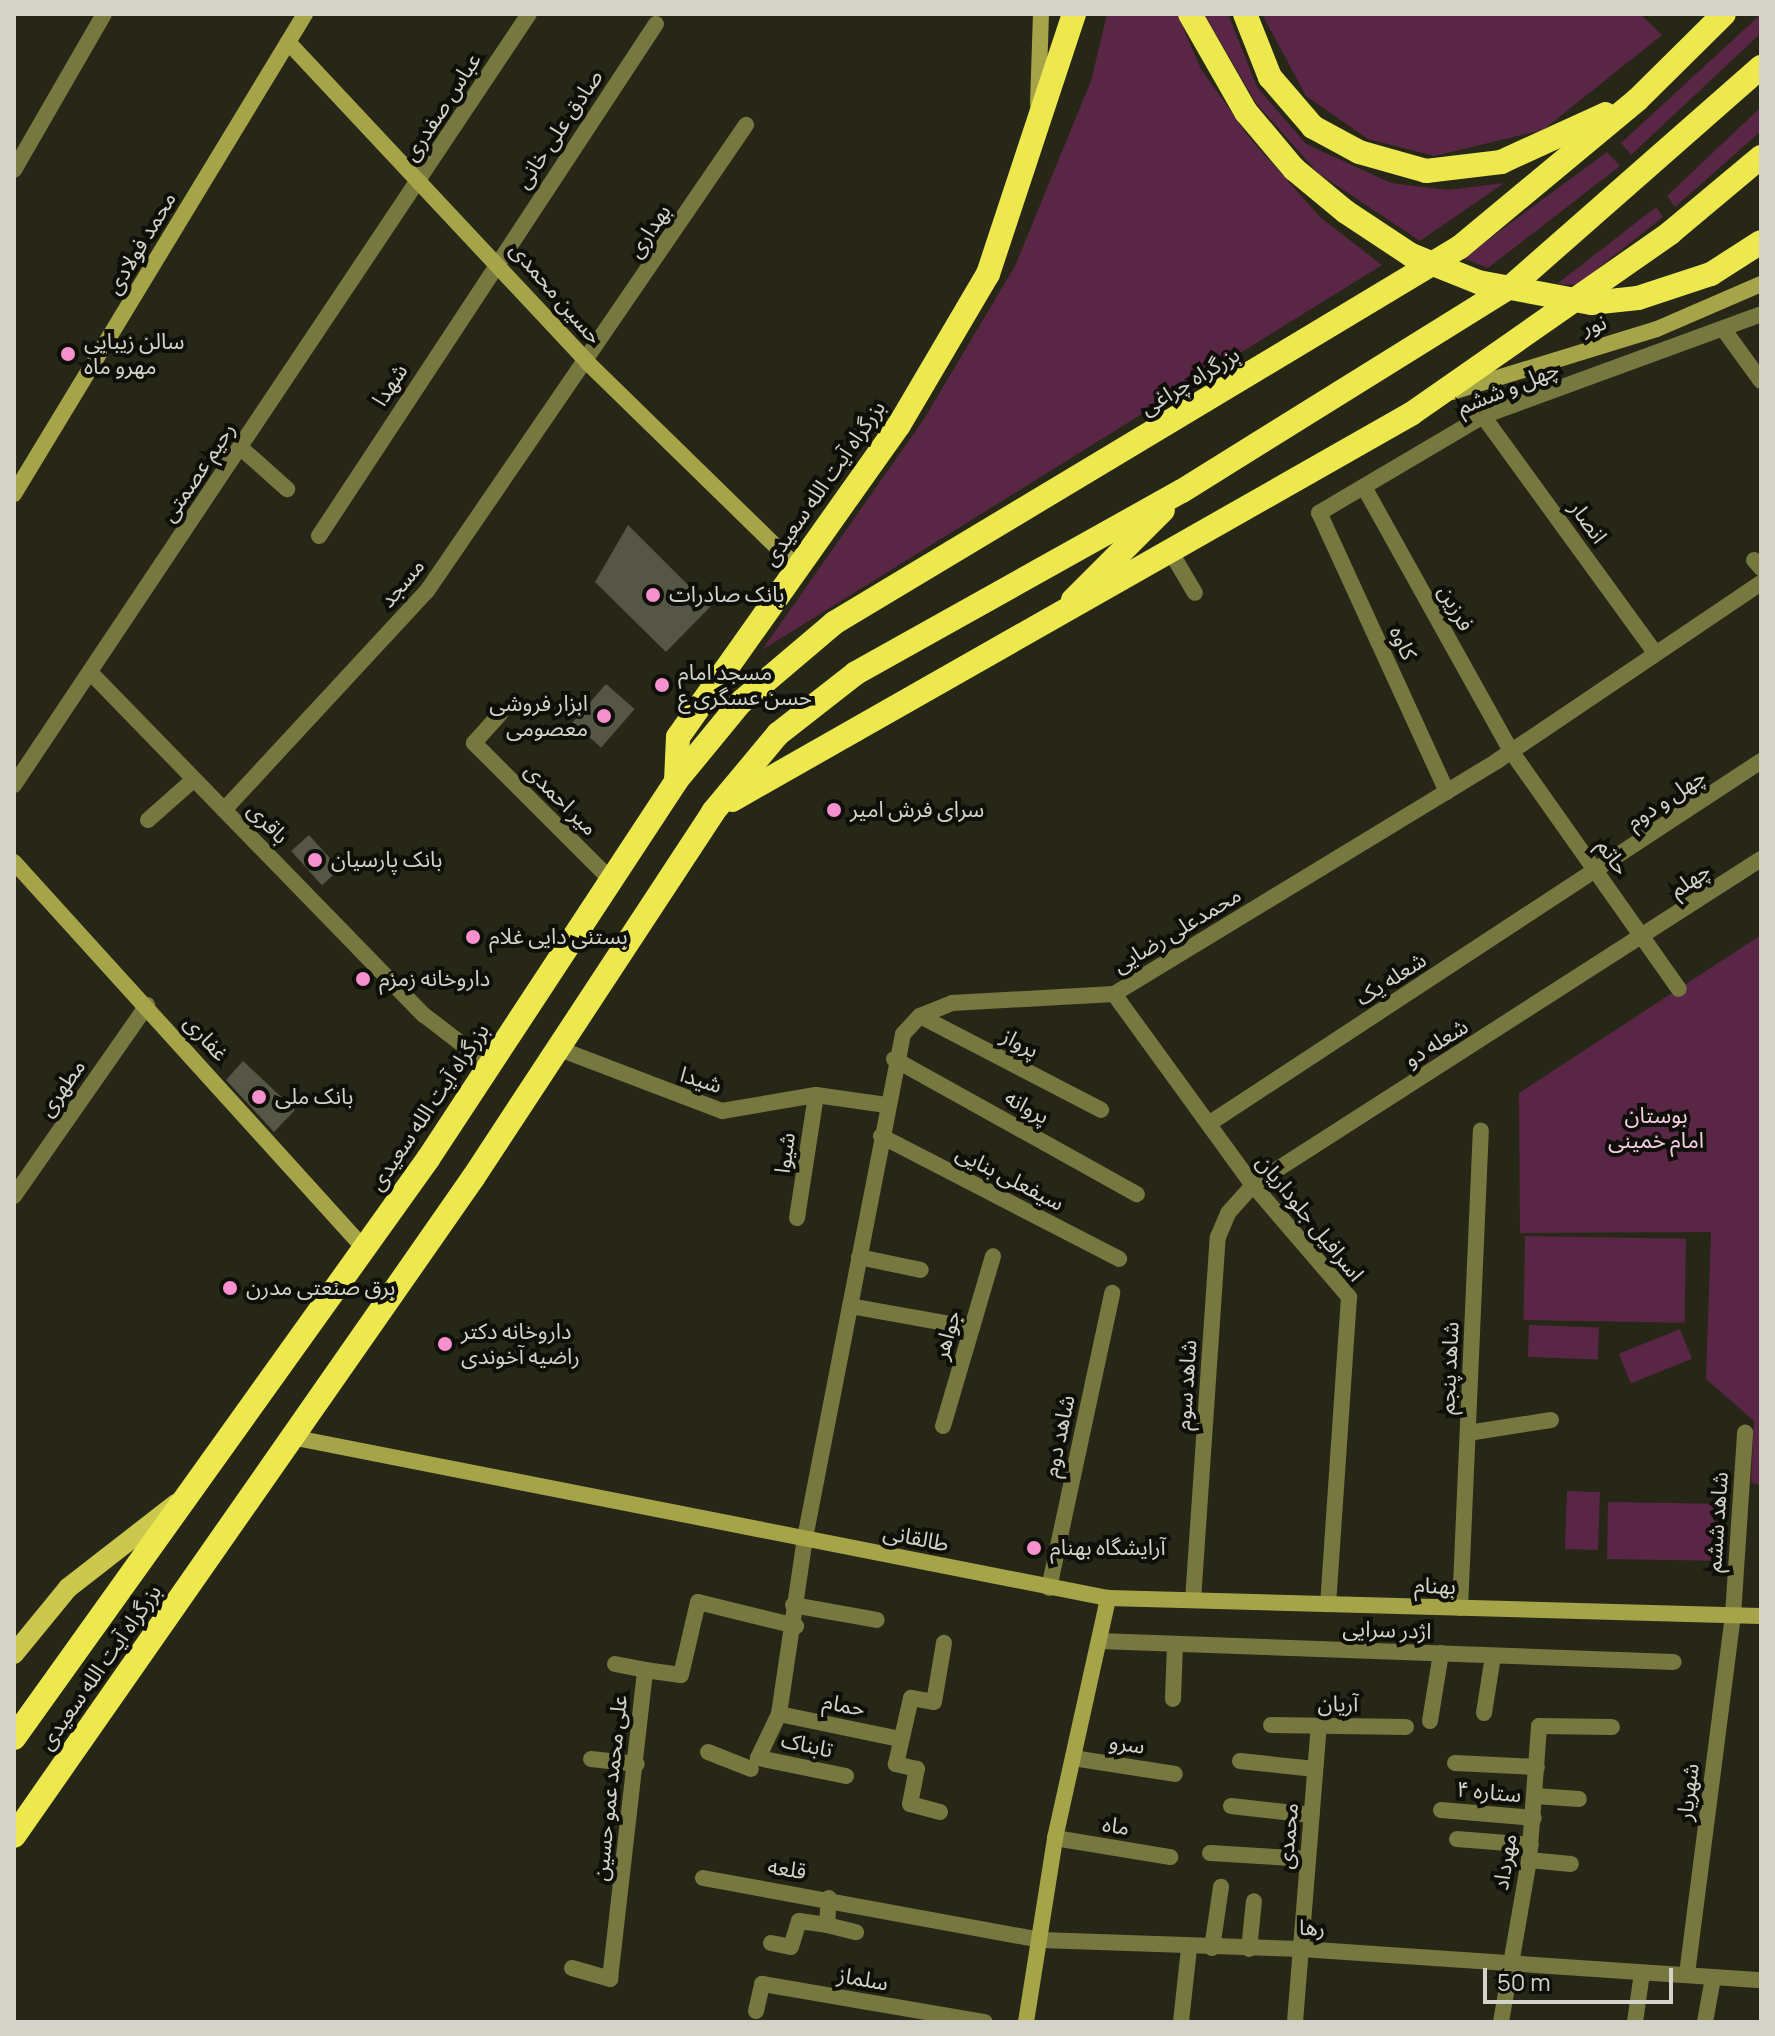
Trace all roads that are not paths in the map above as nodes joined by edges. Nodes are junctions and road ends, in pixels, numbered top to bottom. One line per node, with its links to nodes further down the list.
1 (104, 14): 16 (street)
2 (305, 14): 10 (street, محمد فولادی)
3 (529, 14): 17 (street, عباس صفدری)
4 (1041, 14): 14 (street)
5 (1074, 14): 14 (highway, بزرگراه آیت الله سعیدی)
6 (1190, 14): 18 (highway, bridge)
7 (1245, 14): 12 (highway)
8 (1724, 14): 12 (highway, بزرگراه چراغی)
9 (656, 24): 19 (street, صادق علی خانی)
10 (288, 42): 17 (street, حسین محمدی); 31 (street, محمد فولادی)
11 (1761, 67): 30 (highway)
12 (1637, 100): 45 (highway, بزرگراه چراغی)
13 (746, 125): 23 (street, بهداری)
14 (1036, 144): 35 (highway, بزرگراه آیت الله سعیدی)
15 (1761, 157): 25 (highway)
16 (14, 170)
17 (418, 184): 19 (street, حسین محمدی); 27 (street, رحیم عصمتی)
18 (1761, 242)
19 (497, 259): 23 (street, حسین محمدی); 33 (street, شهدا)
20 (1761, 284): 25 (street, نور)
21 (1761, 314): 22 (street, چهل و ششم)
22 (1724, 330): 24 (street); 26 (street, چهل و ششم)
23 (587, 362): 35 (street, حسین محمدی); 48 (street, مسجد)
24 (1761, 381)
25 (1435, 397): 34 (highway)
26 (1483, 416): 28 (street, چهل و ششم); 39 (street, انصار)
27 (241, 448): 29 (street); 40 (street, رحیم عصمتی)
28 (1364, 487): 32 (street, چهل و ششم); 42 (street, فرزین)
29 (287, 489)
30 (1182, 491): 38 (highway); 49 (highway)
31 (14, 494)
32 (1319, 513): 47 (street, کاوه)
33 (319, 536)
34 (1172, 554): 37 (street); 38 (highway)
35 (797, 567): 45 (highway, بزرگراه آیت الله سعیدی)
36 (1761, 583): 39 (street, محمدعلی رضایی)
37 (1195, 593)
38 (1052, 622): 49 (highway)
39 (1656, 654): 42 (street, محمدعلی رضایی)
40 (90, 672): 44 (street, باقری); 46 (street, رحیم عصمتی)
41 (500, 714): 54 (street, میر احمدی)
42 (1511, 751): 47 (street, محمدعلی رضایی); 53 (street, حاتم)
43 (1761, 761): 53 (street, چهل و دوم)
44 (193, 780): 48 (street, باقری); 50 (street)
45 (676, 781): 54 (highway, بزرگراه آیت الله سعیدی)
46 (14, 785)
47 (1447, 792): 57 (street, محمدعلی رضایی)
48 (224, 810): 62 (street, باقری)
49 (713, 812): 60 (highway, بزرگراه آیت الله سعیدی)
50 (148, 820)
51 (1761, 859): 55 (street, چهلم)
52 (15, 865): 58 (street, غفاری)
53 (1596, 873): 55 (street, حاتم); 66 (street, شعله یک)
54 (611, 880): 62 (highway, بزرگراه آیت الله سعیدی)
55 (1643, 939): 56 (street, حاتم); 69 (street, شعله دو)
56 (1679, 989)
57 (1114, 994): 59 (street, محمدعلی رضایی); 66 (street, اسرافیل جلوداریان)
58 (147, 1005): 71 (street, مطهری); 73 (street, غفاری)
59 (920, 1016): 61 (street); 65 (street, پرواز)
60 (557, 1048): 63 (street, شیدا); 85 (highway, بزرگراه آیت الله سعیدی)
61 (894, 1059): 64 (street); 70 (street, پروانه)
62 (489, 1065): 73 (highway, بزرگراه آیت الله سعیدی)
63 (816, 1095): 64 (street, شیدا); 72 (street, شیوا)
64 (886, 1105): 68 (street)
65 (1101, 1110)
66 (1210, 1123): 69 (street, اسرافیل جلوداریان)
67 (1481, 1130): 84 (street, شاهد پنجم)
68 (881, 1136): 75 (street); 76 (street, سیفعلی بنایی)
69 (1253, 1185): 90 (street, شاهد سوم); 91 (street, اسرافیل جلوداریان)
70 (1137, 1194)
71 (14, 1196)
72 (797, 1218)
73 (363, 1247): 86 (highway, بزرگراه آیت الله سعیدی)
74 (993, 1256): 80 (street, جواهر)
75 (859, 1257): 77 (street); 79 (street)
76 (1119, 1259)
77 (921, 1270)
78 (1112, 1293): 88 (street, شاهد دوم)
79 (850, 1306): 80 (street); 87 (street)
80 (972, 1328): 82 (street, جواهر)
81 (1551, 1420): 84 (street)
82 (943, 1426)
83 (1745, 1432): 94 (street, شاهد ششم)
84 (1468, 1433): 93 (street, شاهد پنجم)
85 (291, 1437): 87 (street, طالقانی); 135 (highway, بزرگراه آیت الله سعیدی)
86 (182, 1499): 102 (main road); 115 (highway, بزرگراه آیت الله سعیدی)
87 (805, 1538): 88 (street, طالقانی); 92 (street)
88 (1049, 1588): 89 (street, طالقانی)
89 (1108, 1598): 90 (street, بهنام); 98 (street)
90 (1193, 1600): 91 (street, بهنام)
91 (1328, 1604): 93 (street, بهنام)
92 (793, 1605): 96 (street); 97 (street)
93 (1460, 1608): 94 (street, بهنام)
94 (1733, 1615): 95 (street, بهنام); 159 (street, شهریار)
95 (1761, 1616)
96 (877, 1620)
97 (796, 1626): 106 (street, علی محمد عمو حسین); 109 (street)
98 (1099, 1641): 100 (street, اژدر سرایی); 118 (street)
99 (944, 1643): 116 (street)
100 (1175, 1644): 101 (street, اژدر سرایی); 107 (street)
101 (1441, 1653): 103 (street, اژدر سرایی); 110 (street)
102 (14, 1654)
103 (1493, 1656): 104 (street, اژدر سرایی); 108 (street)
104 (1674, 1662)
105 (615, 1664): 106 (street)
106 (645, 1670): 123 (street, علی محمد عمو حسین)
107 (1173, 1699)
108 (1484, 1713)
109 (779, 1714): 116 (street, حمام); 121 (street)
110 (1430, 1721)
111 (1271, 1725): 112 (street, آریان)
112 (1319, 1726): 113 (street, آریان); 125 (street, محمدی)
113 (1406, 1727)
114 (1612, 1727): 124 (street, مهرداد)
115 (14, 1738)
116 (900, 1739): 132 (street)
117 (708, 1752): 121 (street, تابناک)
118 (1073, 1758): 126 (street, سرو); 136 (street)
119 (591, 1759): 123 (street)
120 (1240, 1761): 125 (street)
121 (755, 1763): 127 (street, تابناک)
122 (1455, 1763): 124 (street)
123 (637, 1764): 157 (street, علی محمد عمو حسین)
124 (1537, 1767): 128 (street, مهرداد)
125 (1315, 1769): 133 (street, محمدی)
126 (1175, 1774)
127 (846, 1776)
128 (1535, 1796): 129 (street); 134 (street, مهرداد)
129 (1579, 1799)
130 (1231, 1806): 133 (street)
131 (1441, 1810): 134 (street, ستاره ۴)
132 (940, 1812)
133 (1311, 1815): 141 (street, محمدی)
134 (1534, 1818): 139 (street, مهرداد)
135 (14, 1836)
136 (1055, 1838): 140 (street, ماه); 150 (street)
137 (1457, 1839): 139 (street)
138 (1210, 1853): 141 (street)
139 (1530, 1853): 142 (street); 156 (street, مهرداد)
140 (1170, 1857)
141 (1308, 1859): 155 (street, محمدی)
142 (1571, 1864)
143 (703, 1878): 145 (street, قلعه)
144 (1221, 1887): 153 (street)
145 (829, 1898): 147 (street, قلعه); 148 (street)
146 (1254, 1901): 154 (street)
147 (864, 1904): 150 (street, رها)
148 (827, 1925): 149 (street); 151 (street)
149 (856, 1932)
150 (1041, 1940): 152 (street, رها); 164 (street)
151 (771, 1943)
152 (1189, 1948): 153 (street, رها); 165 (street)
153 (1212, 1948): 154 (street, رها)
154 (1249, 1949): 155 (street, رها)
155 (1301, 1949): 156 (street, رها); 166 (street, محمدی)
156 (1509, 1962): 158 (street, رها); 167 (street, مهرداد)
157 (572, 1968)
158 (1642, 1973): 159 (street, رها); 168 (street)
159 (1687, 1974): 160 (street, رها)
160 (1713, 1978): 161 (street, رها); 169 (street)
161 (1761, 1980)
162 (756, 2011): 163 (street, سلماز)
163 (985, 2022)
164 (1026, 2022)
165 (1181, 2022)
166 (1295, 2022)
167 (1501, 2022)
168 (1635, 2022)
169 (1705, 2022)

